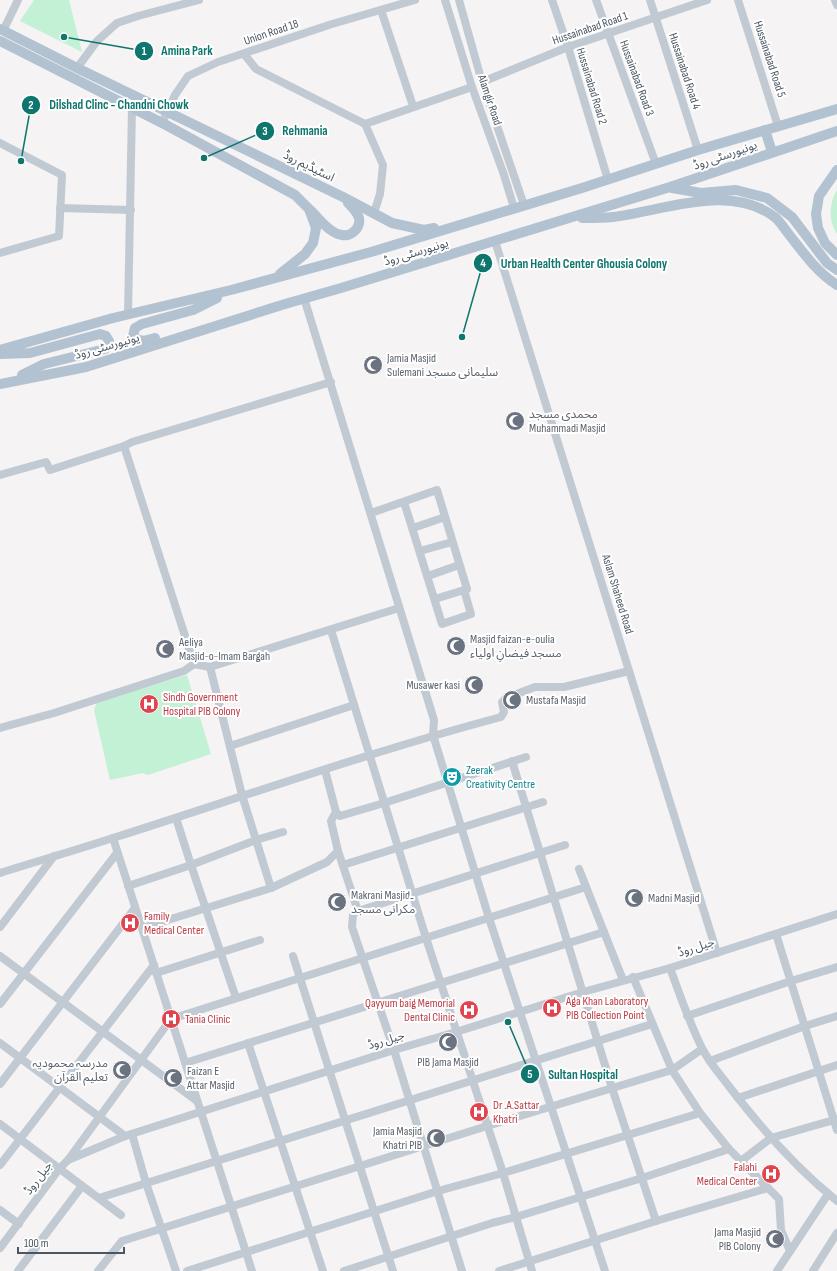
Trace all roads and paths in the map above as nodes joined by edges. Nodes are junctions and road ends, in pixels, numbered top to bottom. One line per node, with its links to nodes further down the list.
1 (17, 0): 15 (street)
2 (199, 0): 20 (street)
3 (415, 0): 13 (street, Union Road 18)
4 (445, 0): 22 (street, Alamgir Road)
5 (459, 0): 21 (street, Alamgir Road)
6 (552, 0): 18 (street, Hussainabad Road 2)
7 (596, 0): 16 (street, Hussainabad Road 3)
8 (650, 0): 14 (street, Hussainabad Road 4)
9 (707, 0): 14 (street, Hussainabad Road 1)
10 (738, 0): 29 (street, Hussainabad Road 5)
11 (835, 0): 12 (street)
12 (837, 5)
13 (381, 10): 19 (street, Union Road 18); 23 (street)
14 (656, 17): 16 (street, Hussainabad Road 1); 33 (street, Hussainabad Road 4)
15 (1, 30): 20 (main road, اسٹیڈیم روڈ)
16 (608, 34): 18 (street, Hussainabad Road 1); 35 (street, Hussainabad Road 3)
17 (0, 42): 24 (main road)
18 (568, 47): 21 (street, Hussainabad Road 1); 37 (street, Hussainabad Road 2)
19 (244, 54): 26 (street, Union Road 18); 28 (street)
20 (77, 68): 26 (main road, اسٹیڈیم روڈ)
21 (482, 82): 40 (street, Alamgir Road)
22 (472, 87): 23 (street); 40 (street, Alamgir Road)
23 (413, 106): 28 (street)
24 (132, 108): 27 (main road); 43 (street)
25 (836, 109): 29 (main road, یونیورسٹی روڈ)
26 (166, 112): 27 (street, Union Road 18); 39 (main road, اسٹیڈیم روڈ)
27 (162, 123): 42 (main road)
28 (365, 124): 44 (street)
29 (778, 126): 30 (main road, یونیورسٹی روڈ)
30 (765, 130): 33 (main road, یونیورسٹی روڈ); 34 (main road)
31 (837, 131): 34 (main road, یونیورسٹی روڈ)
32 (0, 143): 41 (street)
33 (698, 150): 35 (main road, یونیورسٹی روڈ)
34 (772, 152): 38 (main road, یونیورسٹی روڈ)
35 (656, 164): 37 (main road, یونیورسٹی روڈ)
36 (837, 170): 49 (main road)
37 (608, 180): 40 (main road, یونیورسٹی روڈ)
38 (670, 187): 45 (main road, یونیورسٹی روڈ); 50 (main road)
39 (343, 197): 42 (main road); 44 (main road, اسٹیڈیم روڈ)
40 (519, 207): 46 (main road, یونیورسٹی روڈ)
41 (60, 208): 43 (street); 48 (street)
42 (309, 209): 51 (main road)
43 (131, 210): 55 (street)
44 (374, 214): 46 (main road, اسٹیڈیم روڈ)
45 (568, 219): 47 (main road, یونیورسٹی روڈ); 52 (main road)
46 (461, 225): 51 (main road, یونیورسٹی روڈ)
47 (495, 241): 54 (main road, یونیورسٹی روڈ); 77 (street, Aslam Shaheed Road)
48 (0, 253)
49 (837, 255)
50 (837, 270)
51 (277, 277): 53 (main road, یونیورسٹی روڈ)
52 (837, 285)
53 (231, 290): 55 (main road, یونیورسٹی روڈ); 56 (main road)
54 (304, 298): 56 (main road, یونیورسٹی روڈ); 59 (street)
55 (128, 315): 57 (main road, یونیورسٹی روڈ)
56 (198, 332): 60 (main road, یونیورسٹی روڈ)
57 (0, 350)
58 (0, 354): 60 (main road)
59 (331, 382): 61 (street); 64 (street)
60 (3, 383)
61 (124, 446): 62 (street); 75 (street)
62 (0, 474)
63 (404, 502): 64 (street); 65 (street); 66 (street)
64 (371, 513): 73 (street)
65 (445, 517): 66 (street); 67 (street)
66 (413, 528): 68 (street)
67 (452, 542): 68 (street); 69 (street)
68 (420, 551): 70 (street)
69 (459, 565): 70 (street); 71 (street)
70 (428, 576): 72 (street)
71 (464, 590): 72 (street); 72 (street)
72 (435, 599)
73 (399, 608): 74 (street); 80 (street)
74 (331, 630): 76 (street); 78 (street)
75 (194, 664): 76 (street); 79 (street)
76 (210, 667): 81 (street)
77 (629, 671): 80 (street); 126 (street, Aslam Shaheed Road)
78 (354, 705): 81 (street); 82 (street)
79 (0, 728)
80 (433, 735): 82 (street); 86 (street)
81 (230, 746): 87 (street)
82 (370, 756): 85 (street); 89 (street)
83 (526, 757): 84 (street)
84 (512, 761): 86 (street); 90 (street)
85 (324, 770): 87 (street); 91 (street)
86 (448, 783): 89 (street); 93 (street)
87 (242, 796): 92 (street); 96 (street)
88 (543, 802): 90 (street)
89 (384, 803): 91 (street); 98 (street)
90 (526, 807): 93 (street); 101 (street)
91 (336, 812): 99 (street)
92 (176, 818): 95 (street); 103 (street)
93 (462, 827): 98 (street); 107 (street)
94 (283, 832): 96 (street)
95 (113, 838): 100 (street); 102 (street)
96 (256, 840): 103 (street); 110 (street)
97 (565, 845): 101 (street)
98 (398, 848): 104 (street); 111 (street)
99 (338, 851): 104 (street); 110 (street)
100 (117, 853): 108 (street); 134 (street)
101 (540, 853): 107 (street); 112 (street)
102 (54, 856): 106 (street); 118 (street)
103 (190, 865): 108 (street); 114 (street)
104 (343, 865): 115 (street)
105 (578, 869): 109 (street)
106 (0, 873)
107 (476, 873): 111 (street); 117 (street)
108 (128, 886): 113 (street)
109 (586, 887): 112 (street); 120 (street)
110 (271, 888): 114 (street)
111 (412, 894): 115 (street); 122 (street)
112 (554, 897): 117 (street); 124 (street)
113 (135, 908): 119 (street); 142 (street)
114 (206, 908): 119 (street); 125 (street)
115 (358, 911): 129 (street)
116 (837, 914): 121 (street, جیل روڈ)
117 (489, 918): 122 (street); 130 (street)
118 (0, 927)
119 (142, 928): 133 (street)
120 (604, 932): 124 (street); 137 (street)
121 (776, 934): 126 (street, جیل روڈ); 138 (street)
122 (426, 938): 129 (street); 139 (street)
123 (260, 940): 125 (street)
124 (568, 944): 130 (street); 140 (street)
125 (221, 953): 133 (street); 141 (street)
126 (717, 953): 132 (street, جیل روڈ)
127 (0, 956): 134 (street)
128 (293, 956): 136 (street)
129 (363, 958): 136 (street); 143 (street)
130 (504, 964): 139 (street); 145 (street)
131 (837, 967): 138 (street)
132 (670, 968): 135 (street, جیل روڈ); 146 (street)
133 (155, 969): 148 (street); 152 (street)
134 (23, 973): 142 (street); 144 (street)
135 (633, 977): 137 (street, جیل روڈ); 150 (street)
136 (300, 978): 141 (street); 149 (street)
137 (623, 980): 140 (street, جیل روڈ)
138 (791, 981): 146 (street); 151 (street)
139 (440, 983): 143 (street); 153 (street)
140 (583, 992): 145 (street, جیل روڈ); 154 (street)
141 (236, 998): 148 (street)
142 (63, 1002): 152 (street); 159 (street)
143 (378, 1003): 149 (street); 158 (street)
144 (0, 1004)
145 (520, 1012): 153 (street, جیل روڈ); 161 (street)
146 (687, 1016): 157 (street)
147 (837, 1016): 151 (street)
148 (171, 1019): 160 (street); 163 (street)
149 (314, 1022): 156 (street); 167 (street)
150 (652, 1024): 154 (street); 165 (street)
151 (805, 1026): 162 (street); 166 (street)
152 (102, 1032): 160 (street); 170 (street)
153 (456, 1032): 158 (street, جیل روڈ); 168 (street)
154 (598, 1041): 161 (street); 171 (street)
155 (0, 1042): 159 (street)
156 (248, 1043): 163 (street); 172 (street)
157 (702, 1049): 162 (street); 165 (street)
158 (394, 1050): 167 (street, جیل روڈ); 174 (street)
159 (20, 1058): 169 (street); 170 (street)
160 (141, 1060): 175 (street); 179 (street)
161 (536, 1060): 168 (street); 176 (street)
162 (710, 1061): 173 (street)
163 (185, 1063): 175 (street)
164 (837, 1065): 166 (street)
165 (672, 1070): 171 (street); 178 (street)
166 (818, 1070): 173 (street); 181 (street)
167 (330, 1071): 172 (street, جیل روڈ); 180 (street)
168 (473, 1080): 174 (street); 183 (street)
169 (0, 1084)
170 (60, 1087): 179 (street); 188 (street)
171 (612, 1088): 176 (street); 186 (street)
172 (264, 1092): 177 (street, جیل روڈ); 189 (street)
173 (738, 1098): 187 (street)
174 (409, 1100): 180 (street); 190 (street)
175 (197, 1101): 177 (street)
176 (551, 1107): 183 (street); 192 (street)
177 (201, 1112): 185 (street, جیل روڈ); 194 (street)
178 (700, 1113): 186 (street); 191 (street)
179 (100, 1117): 185 (street); 193 (street)
180 (345, 1120): 189 (street); 197 (street)
181 (835, 1120): 184 (street); 187 (street)
182 (0, 1124): 188 (street)
183 (487, 1126): 190 (street); 199 (street)
184 (837, 1130)
185 (129, 1135): 193 (street, جیل روڈ); 201 (street)
186 (627, 1135): 192 (street); 200 (street)
187 (771, 1138): 195 (street); 206 (street)
188 (20, 1139): 196 (street); 198 (street)
189 (280, 1141): 194 (street); 203 (street)
190 (423, 1146): 197 (street); 205 (street)
191 (729, 1149): 195 (street); 200 (street)
192 (566, 1154): 199 (street); 207 (street)
193 (68, 1160): 198 (street, جیل روڈ)
194 (216, 1161): 201 (street); 210 (street)
195 (741, 1161): 204 (street)
196 (0, 1165)
197 (360, 1166): 203 (street); 212 (street)
198 (59, 1169): 202 (street); 216 (street, جیل روڈ)
199 (503, 1173): 205 (street); 214 (street)
200 (642, 1178): 207 (street); 215 (street)
201 (146, 1183): 208 (street); 217 (street)
202 (82, 1186): 208 (street); 227 (street)
203 (295, 1186): 210 (street); 218 (street)
204 (768, 1188): 215 (street); 223 (street)
205 (438, 1191): 212 (street); 220 (street)
206 (828, 1194): 209 (street); 223 (street)
207 (580, 1197): 214 (street); 221 (street)
208 (99, 1198): 213 (street)
209 (837, 1201)
210 (231, 1207): 217 (street); 224 (street)
211 (0, 1210): 216 (street)
212 (374, 1212): 218 (street); 225 (street)
213 (121, 1215)
214 (516, 1217): 220 (street); 226 (street)
215 (656, 1221): 221 (street)
216 (19, 1224): 222 (street, جیل روڈ)
217 (162, 1228): 228 (street); 229 (street)
218 (310, 1232): 224 (street); 232 (street)
219 (837, 1234): 240 (street)
220 (452, 1236): 225 (street); 235 (street)
221 (596, 1240): 226 (street); 238 (street)
222 (0, 1248)
223 (790, 1251): 239 (street)
224 (246, 1252): 230 (street); 231 (street)
225 (389, 1256): 233 (street); 234 (street)
226 (530, 1261): 236 (street); 237 (street)
227 (18, 1271)
228 (98, 1271)
229 (176, 1271)
230 (187, 1271)
231 (252, 1271)
232 (323, 1271)
233 (344, 1271)
234 (393, 1271)
235 (462, 1271)
236 (499, 1271)
237 (532, 1271)
238 (605, 1271)
239 (778, 1271)
240 (813, 1271)

